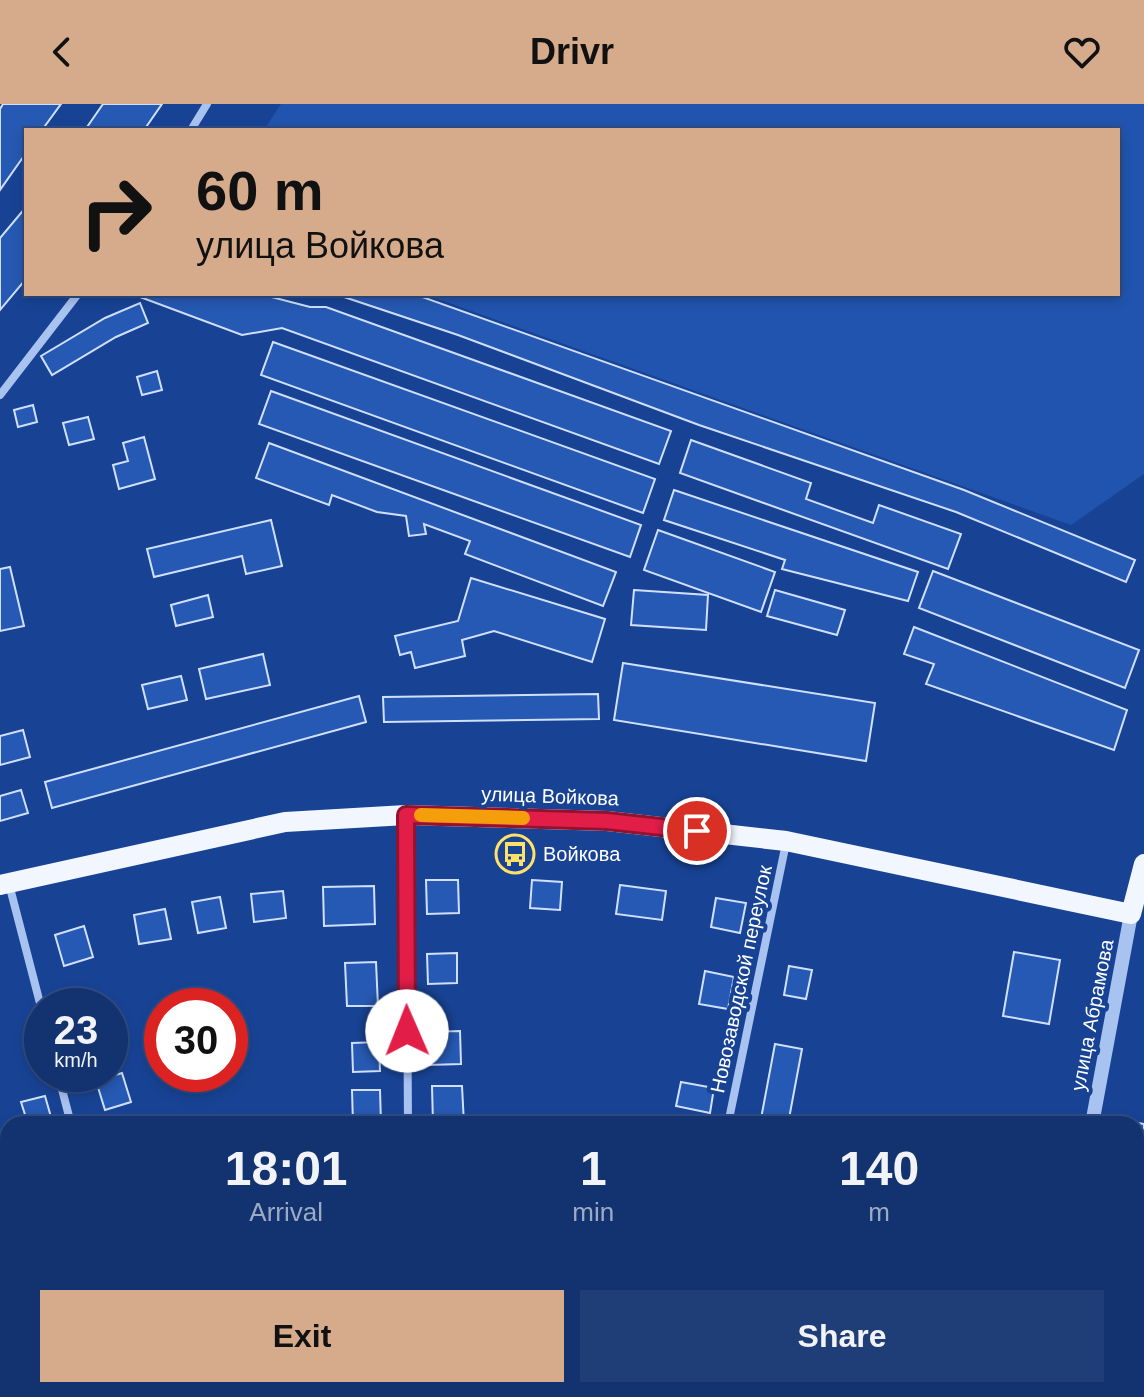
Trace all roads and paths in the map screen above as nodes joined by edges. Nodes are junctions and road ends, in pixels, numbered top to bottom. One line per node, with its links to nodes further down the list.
1 (207, 104): 2 (street)
2 (192, 128)
3 (76, 296): 4 (street)
4 (0, 395)
5 (406, 815): 6 (main road, улица Войкова); 8 (main road, улица Войкова); 13 (street)
6 (786, 841): 9 (main road, улица Войкова); 14 (street, Новозаводской переулок)
7 (1144, 864): 9 (main road)
8 (4, 884): 10 (street)
9 (1138, 915): 15 (street, улица Абрамова)
10 (35, 988)
11 (63, 1092): 12 (street)
12 (69, 1116)
13 (408, 1116)
14 (730, 1116)
15 (1094, 1116)

